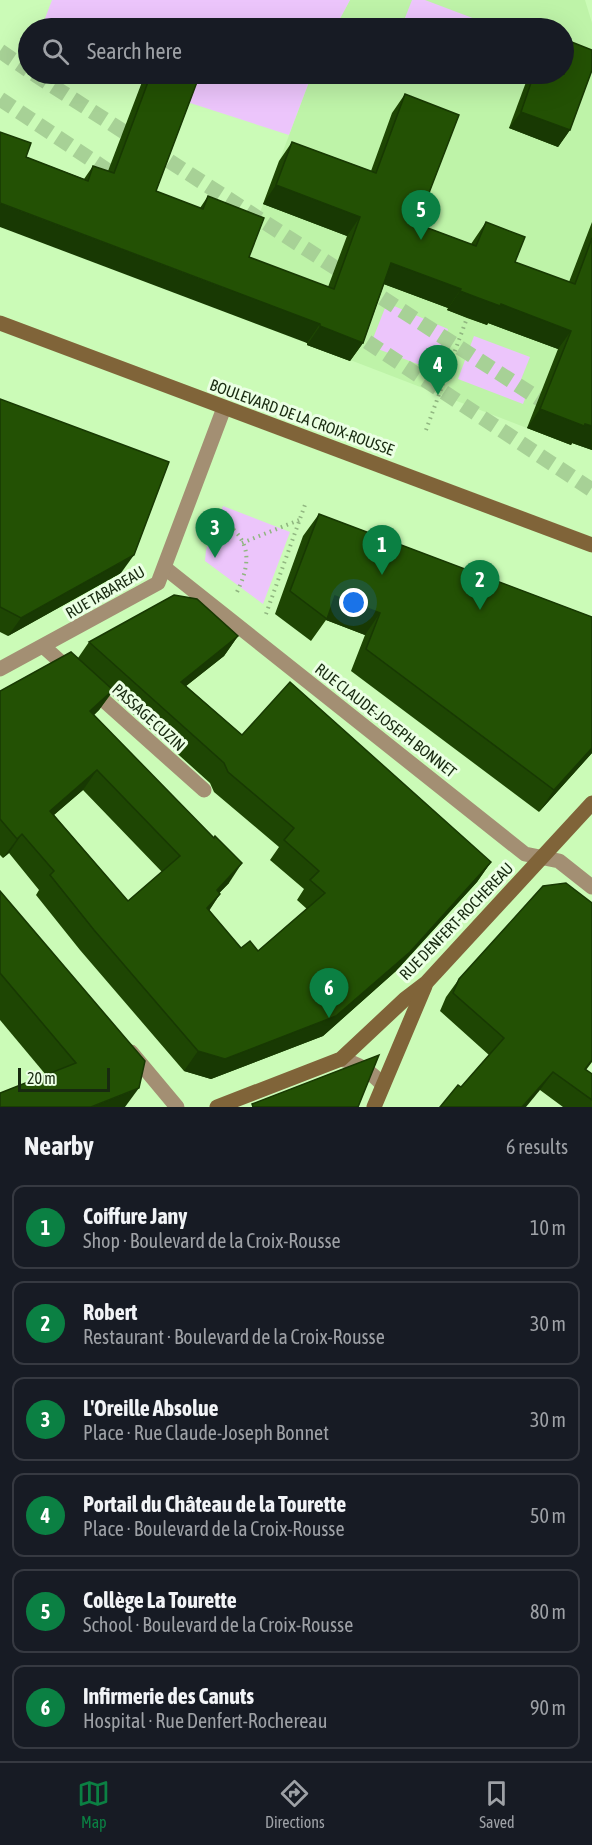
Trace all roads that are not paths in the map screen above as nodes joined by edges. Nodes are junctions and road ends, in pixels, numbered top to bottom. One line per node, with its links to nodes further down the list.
1 (0, 323): 2 (street, BOULEVARD DE LA CROIX-ROUSSE)
2 (224, 408): 3 (street, BOULEVARD DE LA CROIX-ROUSSE); 4 (street, RUE TABAREAU)
3 (592, 545)
4 (165, 568): 5 (street, RUE TABAREAU); 9 (street, RUE CLAUDE-JOSEPH BONNET)
5 (44, 647): 6 (street, RUE TABAREAU); 7 (street, PASSAGE CUZIN)
6 (0, 669)
7 (204, 790)
8 (592, 803): 9 (street, RUE DENFERT-ROCHEREAU)
9 (541, 858): 10 (street, RUE CLAUDE-JOSEPH BONNET); 11 (street, RUE DENFERT-ROCHEREAU)
10 (592, 887)
11 (426, 983): 13 (street, RUE DENFERT-ROCHEREAU); 14 (street)
12 (120, 1040): 15 (street)
13 (342, 1059): 14 (street); 16 (street, RUE DENFERT-ROCHEREAU)
14 (382, 1086): 17 (street)
15 (177, 1107)
16 (216, 1107)
17 (374, 1107)

